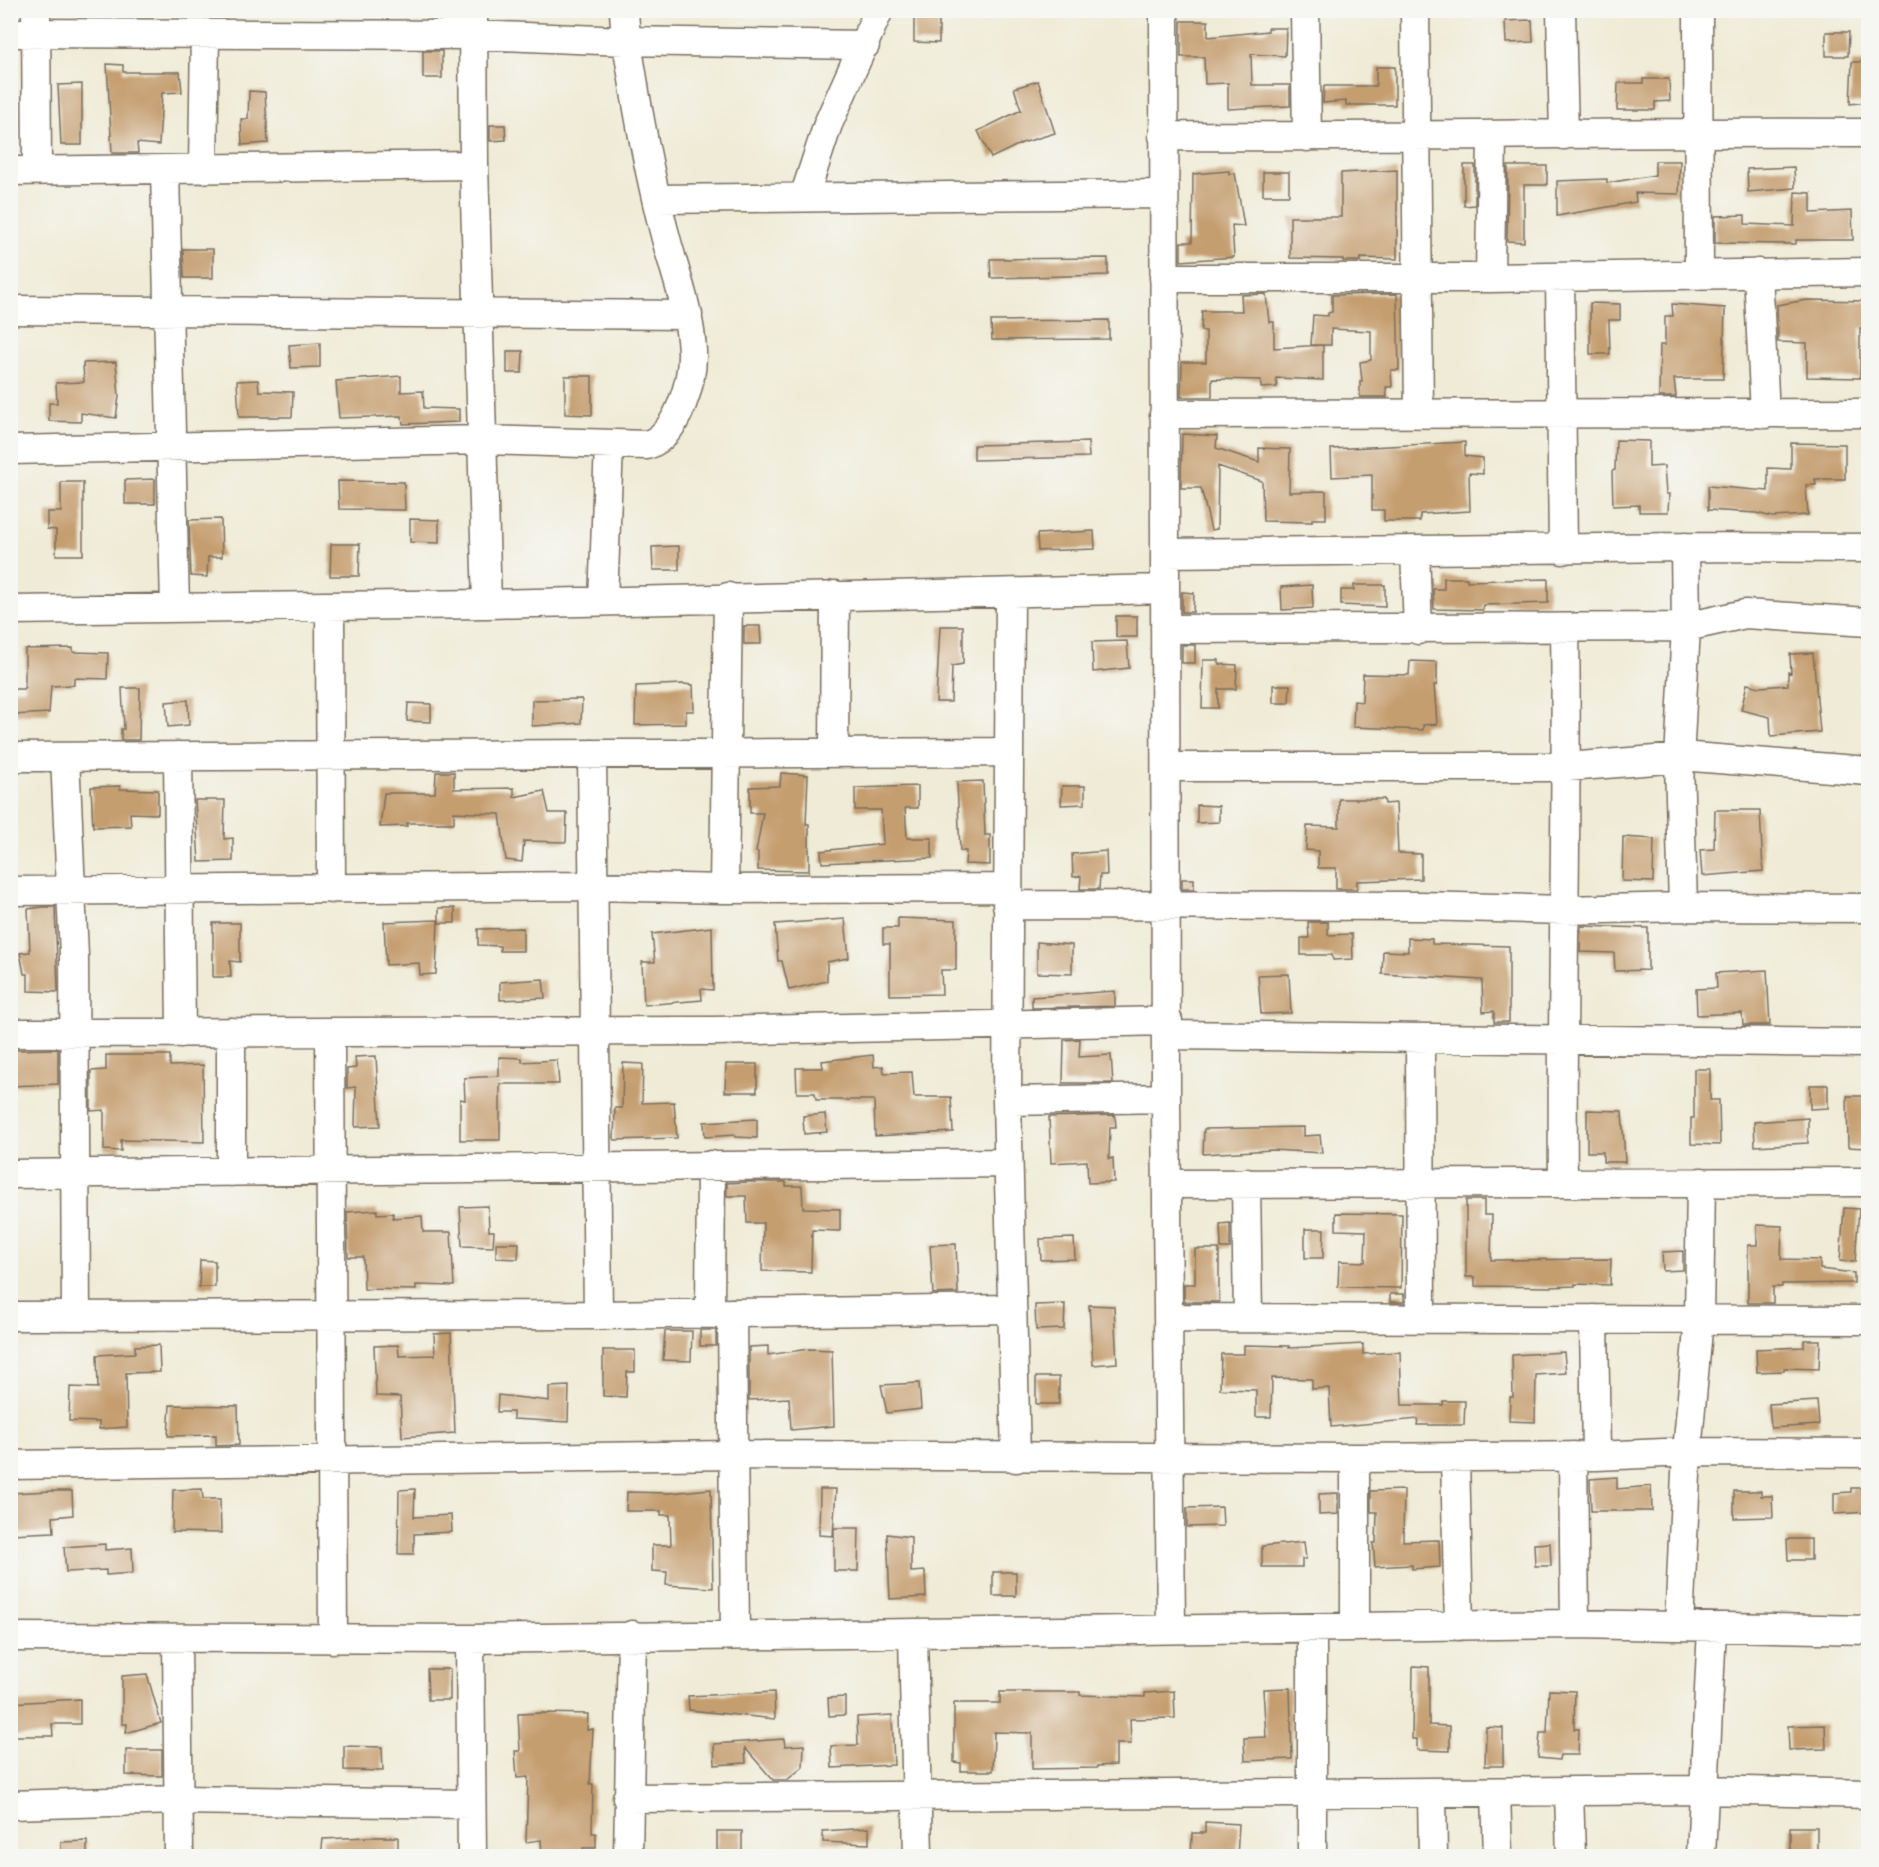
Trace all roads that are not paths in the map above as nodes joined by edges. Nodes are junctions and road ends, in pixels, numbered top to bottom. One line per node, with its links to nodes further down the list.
1 (624, 10): 11 (street)
2 (879, 10): 12 (street)
3 (1164, 10): 16 (street)
4 (1305, 10): 18 (street)
5 (1415, 10): 19 (street)
6 (1561, 10): 15 (street)
7 (1698, 10): 13 (street)
8 (473, 22): 10 (street); 11 (street); 20 (street)
9 (27, 25): 10 (street); 22 (street)
10 (205, 33): 21 (street)
11 (625, 42): 12 (street); 26 (street)
12 (864, 45): 25 (street)
13 (1700, 132): 14 (street); 15 (street); 29 (street)
14 (1869, 133)
15 (1564, 135): 17 (street)
16 (1163, 136): 18 (street); 24 (street)
17 (1492, 136): 19 (street); 33 (street)
18 (1307, 137): 19 (street)
19 (1416, 137): 30 (street)
20 (474, 165): 21 (street); 36 (street)
21 (203, 169): 23 (street)
22 (24, 170): 23 (street)
23 (165, 170): 35 (street)
24 (1163, 194): 25 (street); 32 (street)
25 (804, 197): 26 (street)
26 (657, 199): 37 (street)
27 (1869, 272): 28 (street)
28 (1758, 273): 29 (street); 42 (street)
29 (1699, 275): 31 (street)
30 (1417, 277): 32 (street); 33 (street); 38 (street)
31 (1560, 277): 33 (street); 39 (street)
32 (1164, 278): 41 (street)
33 (1490, 278)
34 (10, 310): 35 (street)
35 (166, 311): 36 (street); 45 (street)
36 (480, 312): 37 (street); 43 (street)
37 (688, 315): 44 (street)
38 (1419, 412): 39 (street); 41 (street)
39 (1561, 412): 42 (street); 49 (street)
40 (1869, 413): 42 (street)
41 (1164, 414): 51 (street)
42 (1765, 414)
43 (483, 441): 44 (street); 45 (street); 57 (street)
44 (609, 445): 56 (street)
45 (173, 447): 46 (street); 59 (street)
46 (10, 450)
47 (1685, 547): 48 (street); 49 (street); 62 (street)
48 (1869, 548)
49 (1563, 549): 50 (street)
50 (1415, 551): 51 (street); 65 (street)
51 (1165, 553): 52 (street)
52 (1165, 589): 53 (street); 64 (street)
53 (1010, 594): 54 (street); 66 (street)
54 (835, 596): 55 (street); 67 (street)
55 (728, 597): 56 (street); 70 (street)
56 (603, 601): 57 (street)
57 (487, 604): 58 (street)
58 (330, 606): 59 (street); 68 (street)
59 (175, 608): 60 (street)
60 (10, 610)
61 (1869, 622): 62 (street)
62 (1686, 627): 63 (street); 74 (street)
63 (1565, 628): 65 (street); 76 (street)
64 (1165, 629): 65 (street); 75 (street)
65 (1418, 630)
66 (1009, 752): 67 (street); 84 (street)
67 (834, 753): 70 (street)
68 (329, 754): 69 (street); 71 (street); 82 (street)
69 (592, 754): 70 (street); 78 (street)
70 (724, 754): 80 (street)
71 (178, 756): 73 (street); 79 (street)
72 (10, 757): 73 (street)
73 (65, 757): 81 (street)
74 (1679, 760): 76 (street); 77 (street); 86 (street)
75 (1167, 767): 76 (street); 85 (street)
76 (1568, 767): 88 (street)
77 (1869, 771)
78 (594, 886): 80 (street); 82 (street); 91 (street)
79 (181, 889): 81 (street); 82 (street); 95 (street)
80 (724, 889): 84 (street)
81 (71, 890): 83 (street); 93 (street)
82 (331, 890)
83 (10, 891)
84 (1007, 897): 85 (street); 89 (street)
85 (1168, 905): 88 (street); 90 (street)
86 (1683, 907): 87 (street); 88 (street)
87 (1869, 908)
88 (1566, 910): 98 (street)
89 (1007, 1026): 90 (street); 91 (street); 101 (street)
90 (1168, 1028): 97 (street); 100 (street)
91 (595, 1030): 96 (street); 104 (street)
92 (10, 1032): 93 (street)
93 (75, 1032): 95 (street); 108 (street)
94 (231, 1032): 95 (street); 96 (street); 105 (street)
95 (181, 1033)
96 (330, 1033): 106 (street)
97 (1420, 1038): 98 (street); 113 (street)
98 (1562, 1040): 99 (street); 109 (street)
99 (1869, 1043)
100 (1166, 1098): 101 (street); 114 (street)
101 (1007, 1101): 102 (street)
102 (1008, 1163): 103 (street); 115 (street)
103 (711, 1165): 104 (street); 116 (street)
104 (595, 1168): 106 (street); 118 (street)
105 (231, 1172): 106 (street); 108 (street)
106 (330, 1172): 117 (street)
107 (10, 1174): 108 (street)
108 (76, 1174): 120 (street)
109 (1563, 1182): 110 (street); 113 (street)
110 (1701, 1182): 111 (street); 125 (street)
111 (1869, 1182)
112 (1246, 1183): 113 (street); 114 (street); 122 (street)
113 (1421, 1183): 123 (street)
114 (1168, 1184): 121 (street)
115 (1012, 1309): 116 (street); 133 (street)
116 (721, 1313): 118 (street); 129 (street)
117 (331, 1315): 118 (street); 120 (street); 135 (street)
118 (598, 1315)
119 (10, 1316): 120 (street)
120 (76, 1316)
121 (1169, 1318): 122 (street); 131 (street)
122 (1248, 1318): 123 (street)
123 (1421, 1318): 124 (street)
124 (1594, 1319): 125 (street); 130 (street)
125 (1699, 1319): 126 (street); 127 (street)
126 (1869, 1320)
127 (1687, 1452): 128 (street); 130 (street); 139 (street)
128 (1869, 1453)
129 (733, 1455): 133 (street); 135 (street); 147 (street)
130 (1585, 1456): 132 (street); 137 (street)
131 (1169, 1457): 133 (street); 134 (street); 140 (street)
132 (1455, 1457): 134 (street); 138 (street)
133 (1016, 1458)
134 (1355, 1458): 142 (street)
135 (332, 1462): 136 (street); 150 (street)
136 (10, 1465)
137 (1575, 1624): 138 (street); 139 (street)
138 (1459, 1626): 142 (street)
139 (1679, 1626): 143 (street)
140 (1171, 1628): 141 (street); 145 (street)
141 (1312, 1628): 142 (street); 154 (street)
142 (1355, 1628)
143 (1712, 1628): 144 (street); 152 (street)
144 (1869, 1630)
145 (913, 1634): 147 (street); 158 (street)
146 (632, 1635): 147 (street); 151 (street); 159 (street)
147 (735, 1635)
148 (10, 1637): 149 (street)
149 (177, 1639): 150 (street); 160 (street)
150 (333, 1639): 151 (street)
151 (470, 1639): 161 (street)
152 (1705, 1790): 153 (street); 157 (street); 171 (street)
153 (1569, 1792): 155 (street); 170 (street)
154 (1313, 1793): 156 (street); 158 (street); 167 (street)
155 (1496, 1793): 156 (street); 169 (street)
156 (1432, 1794): 168 (street)
157 (1869, 1794)
158 (915, 1796): 159 (street); 166 (street)
159 (627, 1798): 165 (street)
160 (178, 1800): 161 (street); 162 (street); 163 (street)
161 (471, 1804): 164 (street)
162 (10, 1805)
163 (179, 1857)
164 (472, 1857)
165 (628, 1857)
166 (918, 1857)
167 (1312, 1857)
168 (1433, 1857)
169 (1498, 1857)
170 (1571, 1857)
171 (1701, 1857)

